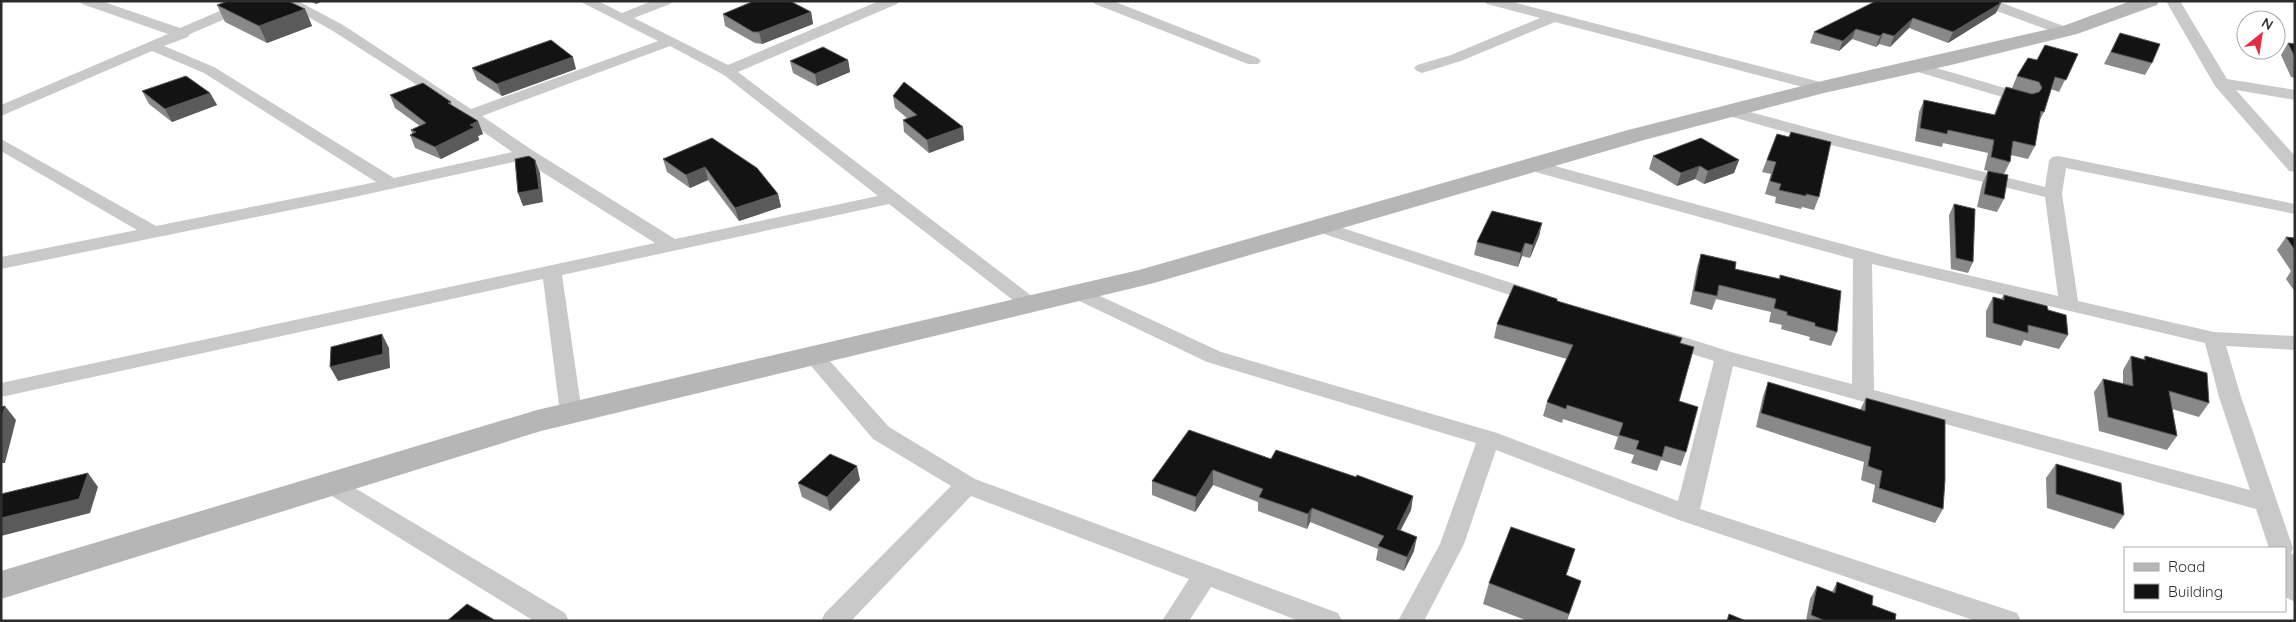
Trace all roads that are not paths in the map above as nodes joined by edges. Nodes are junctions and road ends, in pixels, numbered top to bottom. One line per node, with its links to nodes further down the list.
1 (87, 1): 15 (street)
2 (255, 1): 15 (street)
3 (287, 1): 28 (street)
4 (586, 1): 12 (street)
5 (665, 1): 12 (street)
6 (892, 1): 21 (street)
7 (1100, 1): 18 (street)
8 (1492, 1): 13 (street)
9 (1983, 1): 14 (street)
10 (2150, 1): 14 (street)
11 (2173, 1): 22 (street)
12 (624, 17): 16 (street)
13 (1554, 18): 20 (street); 23 (street)
14 (2064, 31): 19 (street)
15 (183, 34): 17 (street)
16 (671, 41): 21 (street); 28 (street)
17 (152, 46): 26 (street); 33 (street)
18 (1253, 61)
19 (1916, 67): 23 (street); 25 (street)
20 (1422, 68)
21 (727, 71): 35 (street)
22 (2221, 83): 24 (street); 32 (street)
23 (1822, 87): 27 (street)
24 (2295, 95)
25 (2026, 99)
26 (1, 111)
27 (1728, 111): 31 (street); 34 (street)
28 (470, 115): 30 (street)
29 (1, 144): 38 (street)
30 (526, 154): 33 (street); 39 (street)
31 (1534, 166): 37 (street); 40 (street)
32 (2295, 167)
33 (392, 184): 38 (street)
34 (2053, 194): 36 (street); 46 (street)
35 (892, 198): 39 (street); 45 (street)
36 (2295, 209)
37 (1321, 227): 43 (street); 44 (street)
38 (153, 232): 41 (street)
39 (673, 246): 42 (street)
40 (1862, 255): 46 (street); 53 (street)
41 (1, 263)
42 (552, 272): 52 (street); 54 (street)
43 (1078, 293): 45 (street); 55 (street)
44 (1554, 303)
45 (1030, 304): 50 (street)
46 (2069, 304): 48 (street)
47 (1649, 333): 51 (street)
48 (2214, 339): 49 (street); 58 (street)
49 (2295, 343)
50 (813, 355): 54 (street); 57 (street)
51 (1725, 357): 53 (street); 59 (street)
52 (1, 390)
53 (1863, 394): 58 (street)
54 (570, 413): 56 (street)
55 (1489, 439): 59 (street); 69 (street)
56 (330, 484): 63 (street); 65 (street)
57 (967, 485): 62 (street); 66 (street)
58 (2266, 503): 60 (street)
59 (1687, 514): 70 (street)
60 (2281, 547)
61 (2286, 564): 64 (street)
62 (1206, 574): 67 (street); 68 (street)
63 (1, 585)
64 (2295, 592)
65 (556, 621)
66 (834, 621)
67 (1176, 621)
68 (1329, 621)
69 (1411, 621)
70 (2008, 621)

